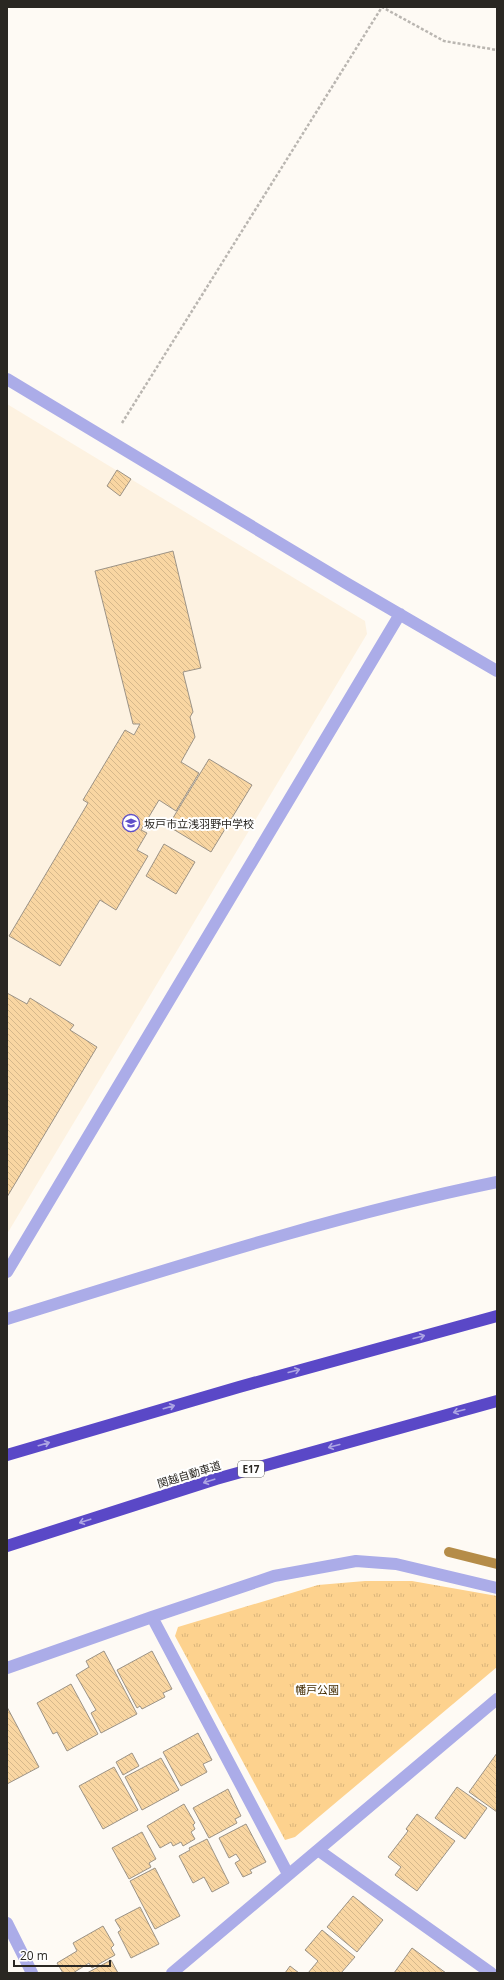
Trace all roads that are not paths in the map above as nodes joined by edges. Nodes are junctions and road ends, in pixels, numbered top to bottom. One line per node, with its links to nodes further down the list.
1 (7, 379): 2 (street)
2 (400, 614): 3 (street); 5 (street)
3 (497, 671)
4 (497, 1182): 7 (street)
5 (7, 1272)
6 (497, 1316): 9 (highway, one-way to 6)
7 (7, 1319)
8 (497, 1401): 10 (highway, 関越自動車道 / E17, one-way to 10)
9 (7, 1455)
10 (7, 1546)
11 (497, 1588): 12 (street)
12 (152, 1617): 13 (street); 16 (street)
13 (7, 1668)
14 (497, 1699): 15 (street)
15 (318, 1850): 16 (street); 18 (street)
16 (288, 1874): 20 (street)
17 (7, 1923): 19 (street)
18 (477, 1969): 21 (street)
19 (32, 1973)
20 (172, 1973)
21 (491, 1973)

